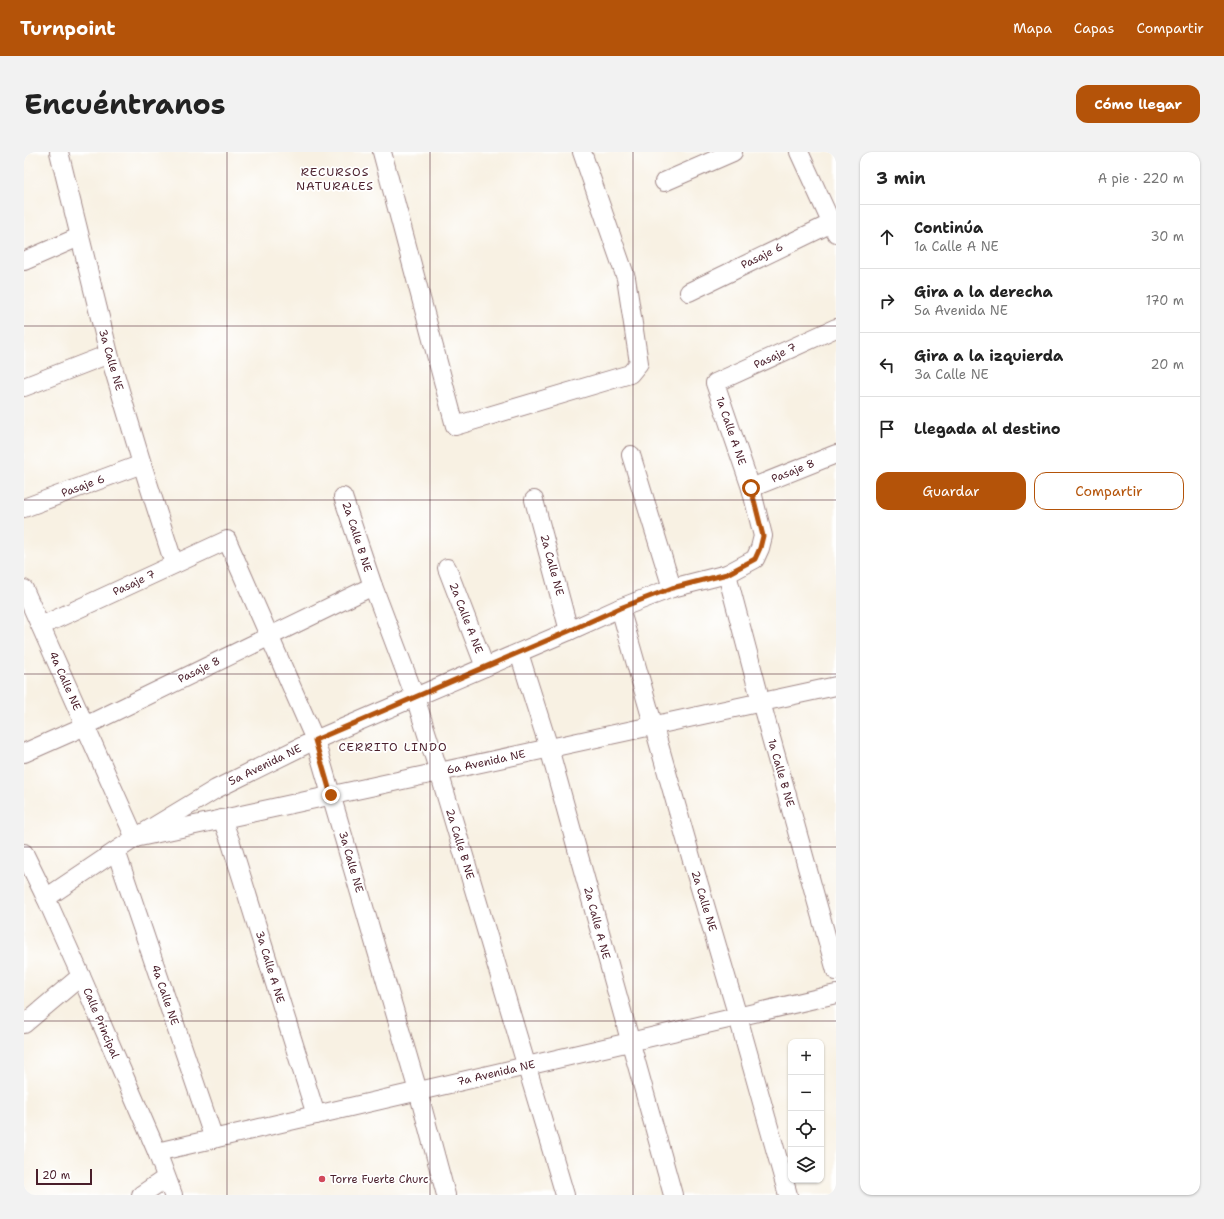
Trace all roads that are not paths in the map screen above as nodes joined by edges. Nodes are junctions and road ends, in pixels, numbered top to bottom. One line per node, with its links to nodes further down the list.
1 (59, 152): 8 (street, 3a Calle NE)
2 (382, 152): 3 (street)
3 (582, 152)
4 (733, 152): 6 (street)
5 (799, 152): 7 (street)
6 (664, 182)
7 (835, 225): 10 (street, Pasaje 6)
8 (79, 237): 9 (street); 12 (street, 3a Calle NE)
9 (24, 262)
10 (689, 292)
11 (836, 328): 13 (street, Pasaje 7)
12 (109, 354): 14 (street); 17 (street, 3a Calle NE)
13 (715, 383): 18 (street, 1a Calle A NE)
14 (24, 387)
15 (836, 454): 18 (street, Pasaje 8)
16 (631, 455): 28 (street)
17 (142, 464): 21 (street, Pasaje 6); 24 (street, 3a Calle NE)
18 (751, 488): 23 (street, 1a Calle A NE)
19 (343, 497): 27 (street, 2a Calle B NE)
20 (534, 500): 32 (street, 2a Calle NE)
21 (24, 508)
22 (227, 540): 24 (street, Pasaje 7); 33 (street, 3a Calle NE)
23 (760, 548): 26 (street, 5a Avenida NE)
24 (174, 564): 31 (street, Pasaje 7)
25 (448, 568): 35 (street, 2a Calle A NE)
26 (727, 574): 28 (street, 5a Avenida NE); 38 (street, 1a Calle B NE)
27 (373, 586): 33 (street, Pasaje 8); 37 (street, 2a Calle B NE)
28 (672, 588): 30 (street, 5a Avenida NE)
29 (24, 589): 31 (street, 4a Calle NE)
30 (620, 608): 32 (street, 5a Avenida NE); 39 (street, 2a Calle NE)
31 (41, 626): 40 (street, 4a Calle NE)
32 (569, 631): 34 (street, 5a Avenida NE)
33 (269, 636): 40 (street, Pasaje 8); 41 (street, 3a Calle NE)
34 (519, 653): 35 (street, 5a Avenida NE); 42 (street, 2a Calle A NE)
35 (485, 667): 37 (street, 5a Avenida NE)
36 (836, 686): 38 (street, 6a Avenida NE)
37 (415, 697): 41 (street, 5a Avenida NE); 44 (street, 2a Calle B NE)
38 (761, 702): 39 (street, 6a Avenida NE); 51 (street, 1a Calle B NE)
39 (653, 725): 42 (street, 6a Avenida NE); 54 (street, 2a Calle NE)
40 (85, 726): 43 (street, Pasaje 8); 47 (street, 4a Calle NE)
41 (315, 740): 45 (street, 3a Calle NE); 47 (street, 5a Avenida NE)
42 (549, 748): 44 (street, 6a Avenida NE); 56 (street, 2a Calle A NE)
43 (24, 753)
44 (438, 772): 45 (street, 6a Avenida NE); 57 (street, 2a Calle B NE)
45 (331, 795): 46 (street, 6a Avenida NE); 58 (street, 3a Calle NE)
46 (222, 819): 47 (street, 6a Avenida NE); 59 (street, 3a Calle A NE)
47 (135, 838): 48 (street, 5a Avenida NE)
48 (116, 851): 50 (street, 5a Avenida NE); 60 (street, 4a Calle NE)
49 (24, 853): 50 (street, Calle Principal)
50 (46, 898): 52 (street, Calle Principal)
51 (836, 971)
52 (81, 976): 55 (street); 61 (street, Calle Principal)
53 (836, 994): 54 (street, 7a Avenida NE)
54 (738, 1017): 56 (street, 7a Avenida NE); 68 (street, 2a Calle NE)
55 (24, 1024)
56 (630, 1042): 57 (street, 7a Avenida NE); 67 (street, 2a Calle A NE)
57 (527, 1066): 58 (street, 7a Avenida NE); 66 (street, 2a Calle B NE)
58 (418, 1091): 59 (street, 7a Avenida NE); 65 (street, 3a Calle NE)
59 (316, 1115): 60 (street, 7a Avenida NE)
60 (214, 1139): 61 (street, 7a Avenida NE)
61 (157, 1152): 62 (street, Calle Principal)
62 (166, 1178): 63 (street); 64 (street, Calle Principal)
63 (140, 1195)
64 (173, 1195)
65 (446, 1195)
66 (565, 1195)
67 (673, 1195)
68 (788, 1195)

